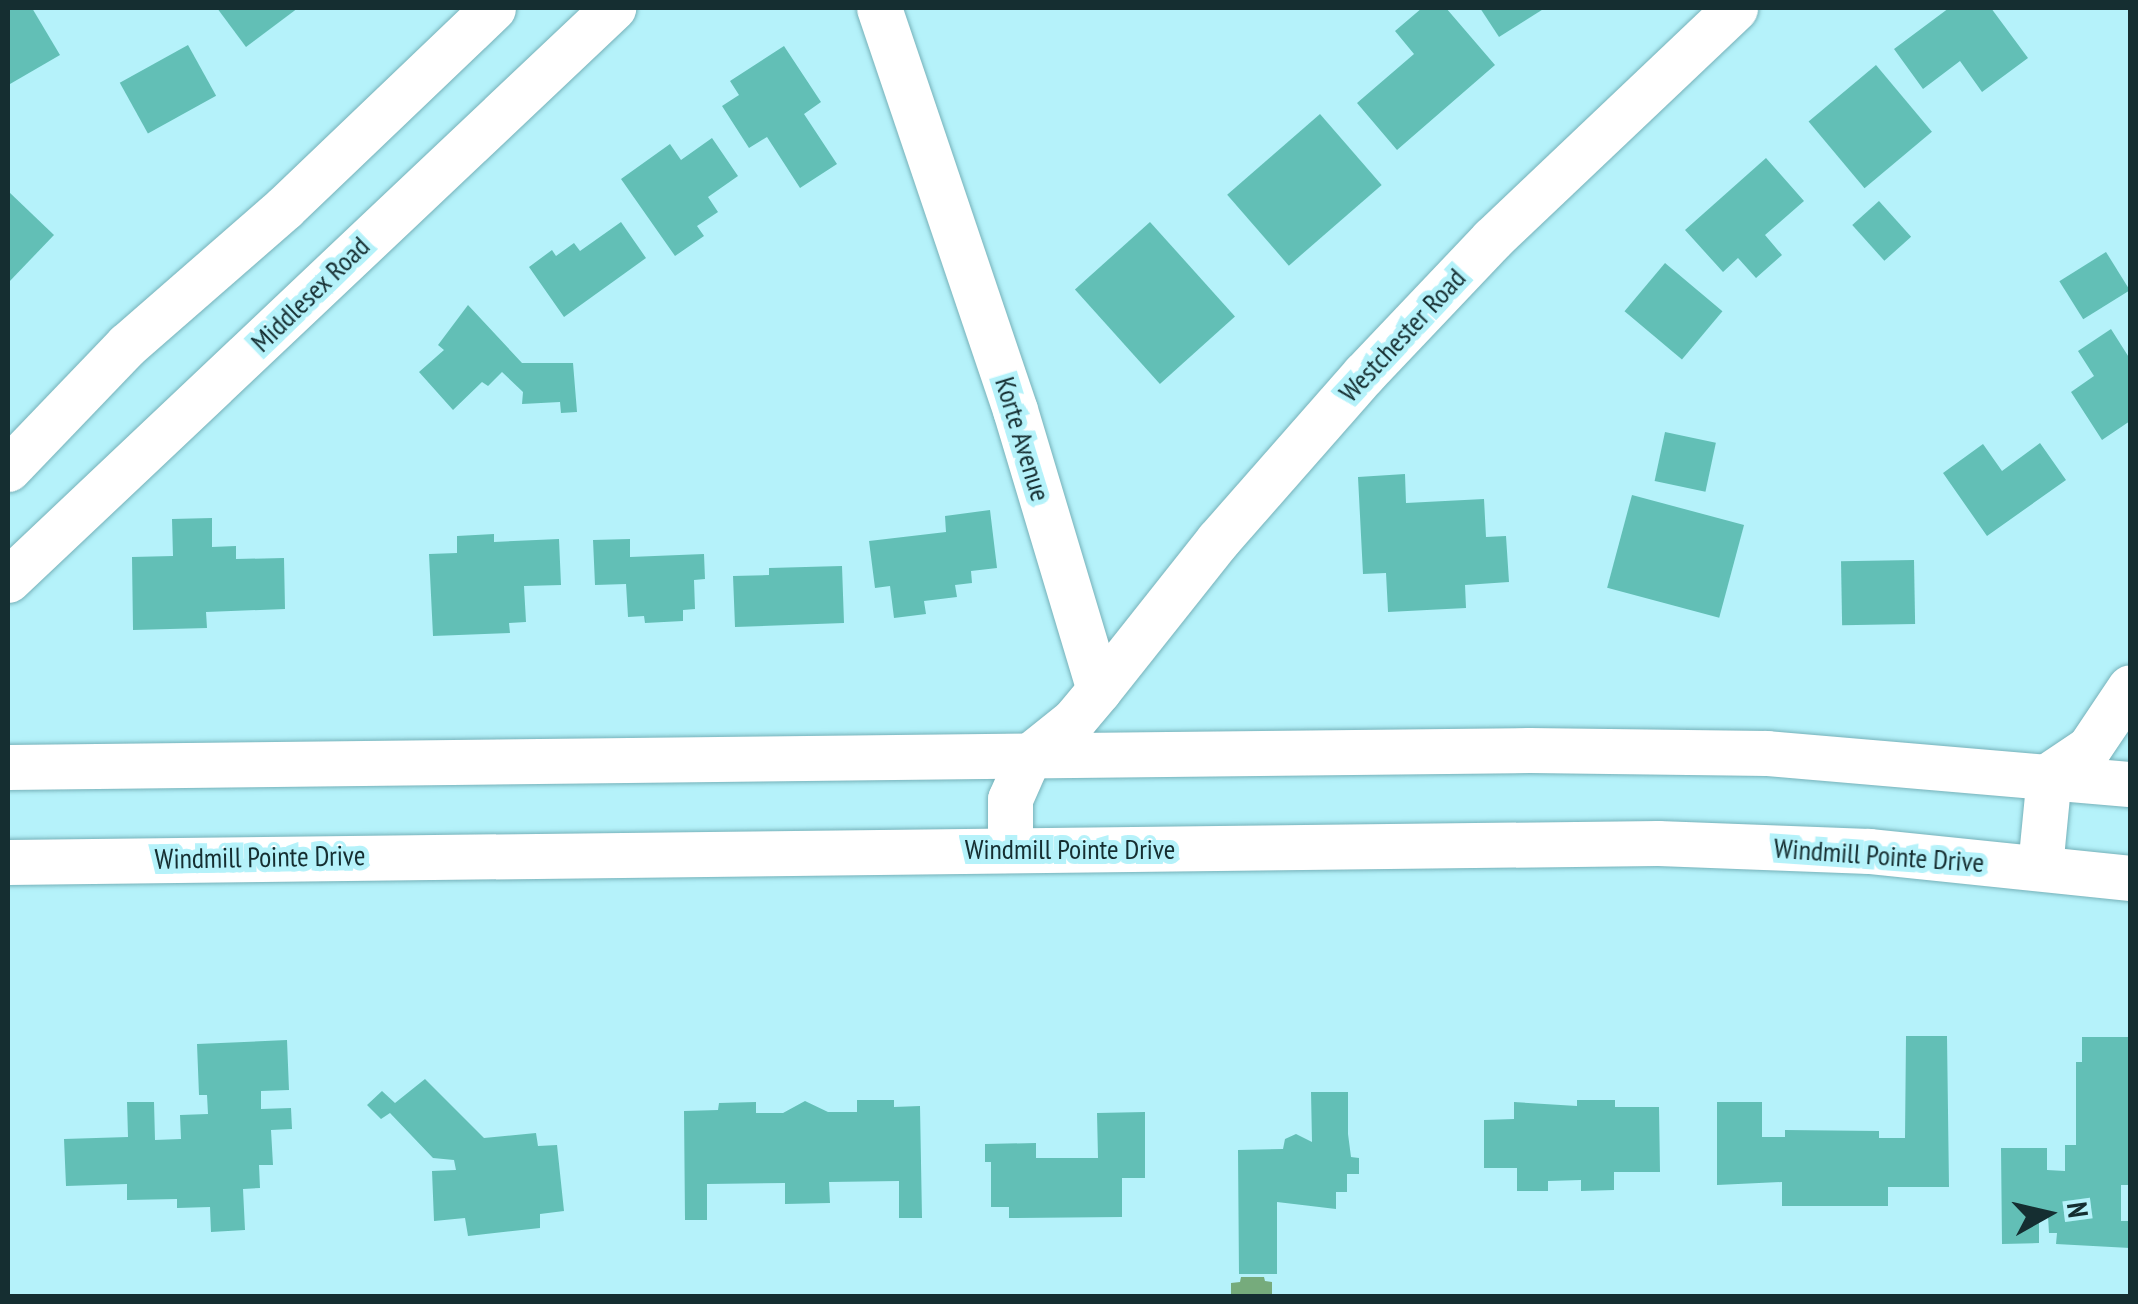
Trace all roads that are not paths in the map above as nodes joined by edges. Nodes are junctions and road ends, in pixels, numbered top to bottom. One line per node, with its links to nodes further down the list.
1 (493, 8): 5 (street)
2 (613, 8): 6 (street, Middlesex Road)
3 (878, 8): 8 (street, Korte Avenue)
4 (1735, 8): 8 (street, Westchester Road)
5 (8, 469)
6 (8, 580)
7 (2130, 687): 11 (street)
8 (1098, 690): 9 (street)
9 (1029, 756): 10 (street); 11 (street); 13 (street)
10 (8, 767)
11 (2049, 775): 12 (street); 15 (street)
12 (2130, 784)
13 (1010, 849): 14 (street, Windmill Pointe Drive); 15 (street, Windmill Pointe Drive)
14 (8, 862)
15 (2040, 867): 16 (street, Windmill Pointe Drive)
16 (2130, 878)

